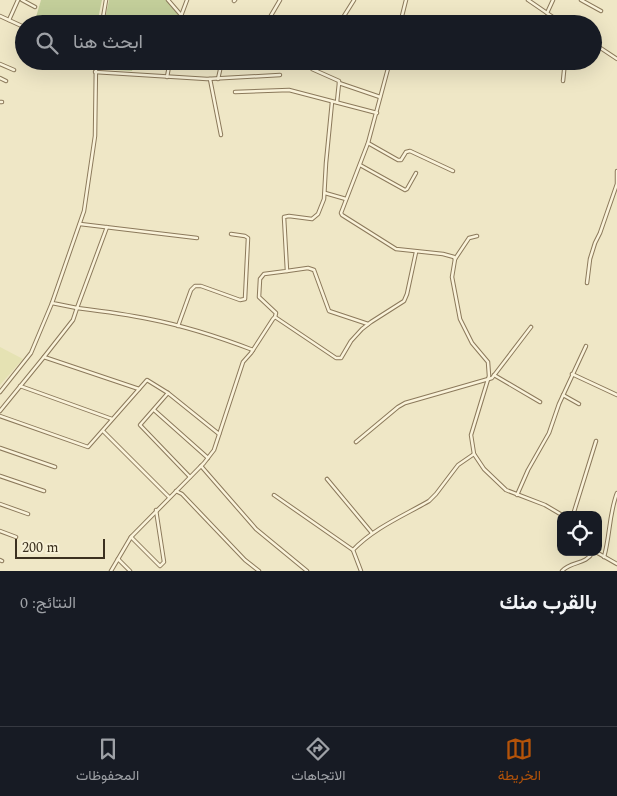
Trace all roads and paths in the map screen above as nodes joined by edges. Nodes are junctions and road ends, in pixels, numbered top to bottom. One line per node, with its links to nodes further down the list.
1 (20, 0): 11 (street); 21 (street)
2 (106, 0): 14 (street)
3 (168, 0): 15 (street)
4 (187, 0): 15 (street)
5 (280, 0): 16 (street)
6 (354, 0): 17 (street)
7 (406, 0): 18 (street)
8 (528, 0): 13 (street)
9 (553, 0): 13 (street)
10 (581, 0): 12 (street)
11 (36, 7)
12 (601, 11)
13 (548, 13): 19 (street)
14 (104, 15)
15 (181, 15)
16 (271, 15)
17 (345, 15)
18 (402, 15)
19 (551, 15)
20 (0, 16): 21 (street)
21 (9, 20): 22 (street)
22 (15, 23)
23 (602, 49): 24 (street)
24 (617, 59)
25 (0, 64): 26 (street)
26 (14, 70)
27 (168, 70): 34 (street)
28 (220, 70): 37 (street)
29 (314, 70): 40 (street)
30 (388, 70): 42 (street)
31 (564, 70): 39 (street)
32 (95, 72): 34 (street); 55 (street)
33 (280, 76): 37 (street)
34 (166, 77): 36 (street)
35 (0, 78): 38 (street)
36 (210, 79): 37 (street); 46 (street)
37 (218, 79)
38 (6, 81)
39 (563, 81)
40 (339, 83): 42 (street); 44 (street)
41 (235, 92): 43 (street)
42 (380, 97): 45 (street)
43 (332, 102): 44 (street); 53 (street)
44 (338, 103): 45 (street)
45 (377, 113): 47 (street)
46 (221, 135)
47 (368, 143): 48 (street); 49 (street)
48 (360, 165): 51 (street); 54 (street)
49 (453, 172)
50 (617, 172): 52 (street)
51 (416, 173)
52 (617, 184): 63 (street)
53 (325, 193): 54 (street); 62 (street)
54 (346, 199): 60 (street)
55 (80, 224): 56 (street); 64 (street)
56 (107, 227): 59 (street); 65 (street)
57 (231, 234): 68 (street)
58 (477, 236): 61 (street)
59 (197, 238)
60 (416, 252): 61 (street); 67 (street)
61 (455, 259): 75 (street)
62 (287, 271): 66 (street); 67 (street)
63 (588, 283)
64 (52, 303): 65 (street); 78 (street)
65 (77, 308): 68 (street); 72 (street)
66 (275, 317): 67 (street); 71 (street)
67 (368, 324)
68 (178, 326): 71 (street)
69 (531, 327): 74 (street)
70 (586, 346): 73 (street)
71 (253, 350): 89 (street)
72 (44, 357): 76 (street); 77 (street)
73 (572, 374): 80 (street); 81 (street)
74 (494, 375): 75 (street); 82 (street)
75 (488, 380): 91 (street); 93 (street)
76 (20, 386): 85 (street); 87 (street)
77 (139, 389): 79 (street); 87 (street)
78 (0, 392)
79 (168, 393): 84 (street); 89 (street)
80 (563, 395): 83 (street); 104 (street)
81 (617, 395)
82 (540, 402)
83 (579, 404)
84 (154, 410): 94 (street); 98 (street)
85 (0, 411)
86 (0, 416): 88 (street)
87 (113, 419): 88 (street)
88 (103, 430): 105 (street)
89 (219, 434): 94 (street)
90 (596, 441): 108 (street)
91 (356, 442)
92 (0, 448): 96 (street)
93 (474, 454): 104 (street); 112 (street)
94 (208, 458): 95 (street)
95 (201, 466): 98 (street); 124 (street)
96 (55, 467)
97 (0, 476): 100 (street)
98 (190, 477): 101 (street)
99 (327, 479): 112 (street)
100 (44, 491)
101 (175, 491): 105 (street); 123 (street)
102 (617, 493): 118 (street)
103 (274, 495): 115 (street)
104 (517, 495): 109 (street)
105 (169, 497): 107 (street)
106 (0, 504): 110 (street)
107 (156, 510): 114 (street); 114 (street)
108 (574, 511)
109 (557, 512)
110 (28, 514)
111 (0, 531): 113 (street)
112 (372, 533): 115 (street)
113 (16, 537)
114 (130, 537): 119 (street)
115 (353, 550): 125 (street)
116 (591, 556): 126 (street)
117 (601, 556): 118 (street)
118 (604, 558): 120 (street)
119 (118, 559): 121 (street); 122 (street)
120 (617, 564)
121 (111, 571)
122 (130, 571)
123 (259, 571)
124 (307, 571)
125 (361, 571)
126 (562, 571)

